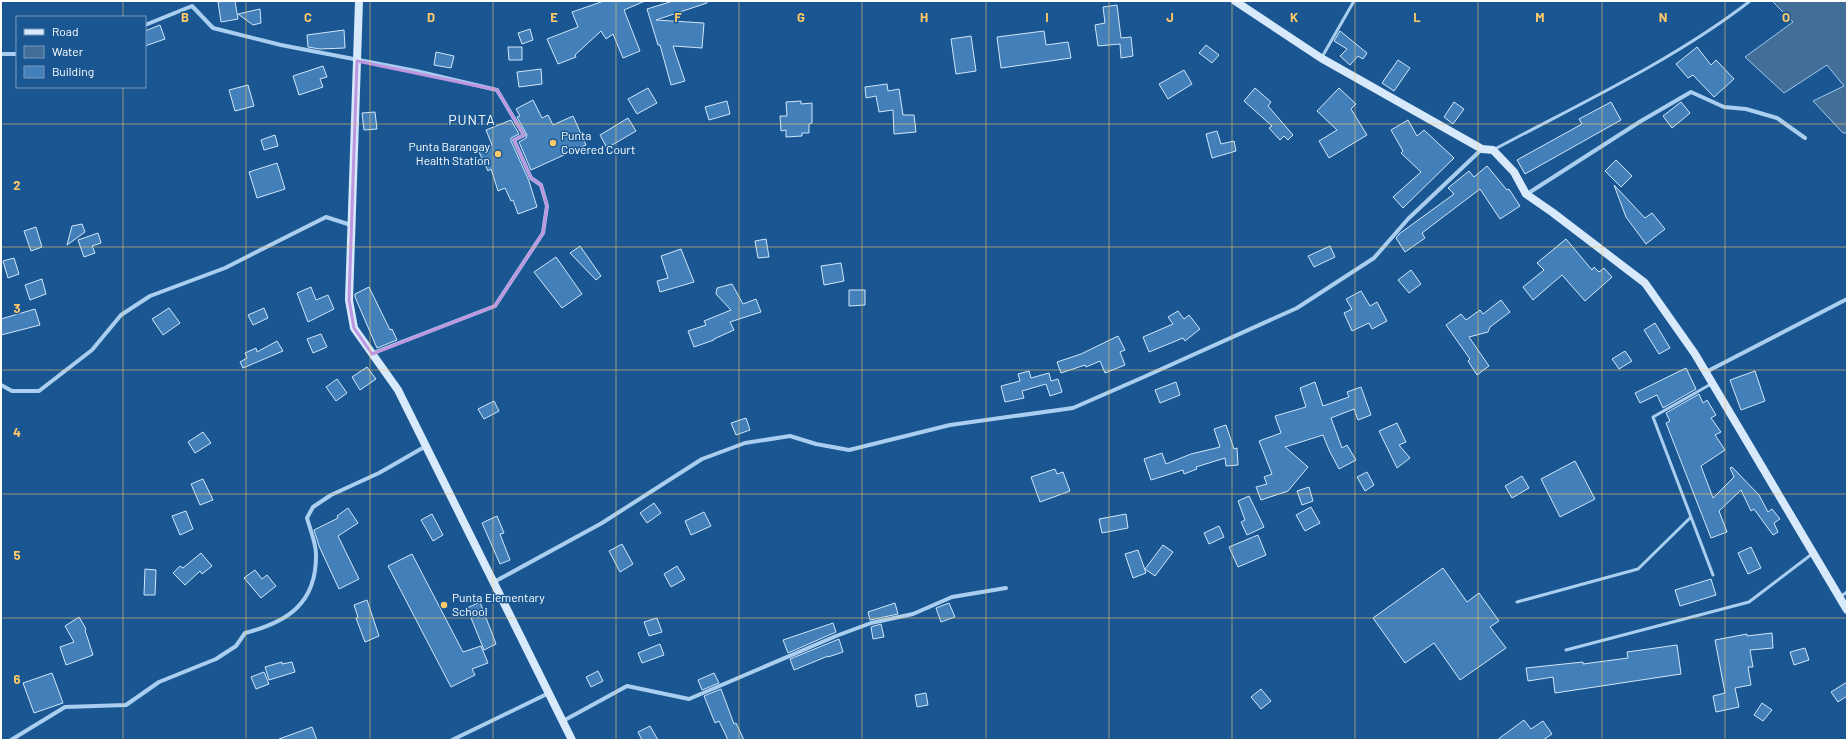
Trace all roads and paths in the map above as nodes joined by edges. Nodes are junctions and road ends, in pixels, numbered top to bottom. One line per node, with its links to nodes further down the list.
1 (359, 1): 9 (street)
2 (1235, 1): 8 (street)
3 (1354, 1): 8 (lane)
4 (1750, 1): 12 (lane)
5 (146, 25): 9 (street)
6 (1, 54): 7 (street)
7 (16, 54)
8 (1321, 58): 11 (street)
9 (357, 61): 14 (street); 16 (street)
10 (1805, 138): 13 (street)
11 (1482, 149): 12 (street); 24 (street)
12 (1493, 150): 13 (street)
13 (1526, 194): 17 (street)
14 (352, 225): 16 (street); 19 (street)
15 (1847, 300): 17 (street)
16 (372, 354): 20 (street)
17 (1706, 372): 18 (street)
18 (1712, 383): 21 (lane); 22 (street)
19 (1, 385)
20 (426, 446): 24 (street); 33 (street)
21 (1691, 517): 23 (lane); 28 (lane)
22 (1813, 552): 27 (street); 30 (lane)
23 (1713, 575)
24 (494, 582): 31 (street)
25 (1006, 588): 32 (street)
26 (1847, 592): 27 (lane)
27 (1840, 597): 29 (street)
28 (1517, 602)
29 (1847, 610)
30 (1566, 650)
31 (549, 693): 32 (street); 34 (street)
32 (563, 721): 35 (street)
33 (10, 740)
34 (452, 740)
35 (572, 740)

